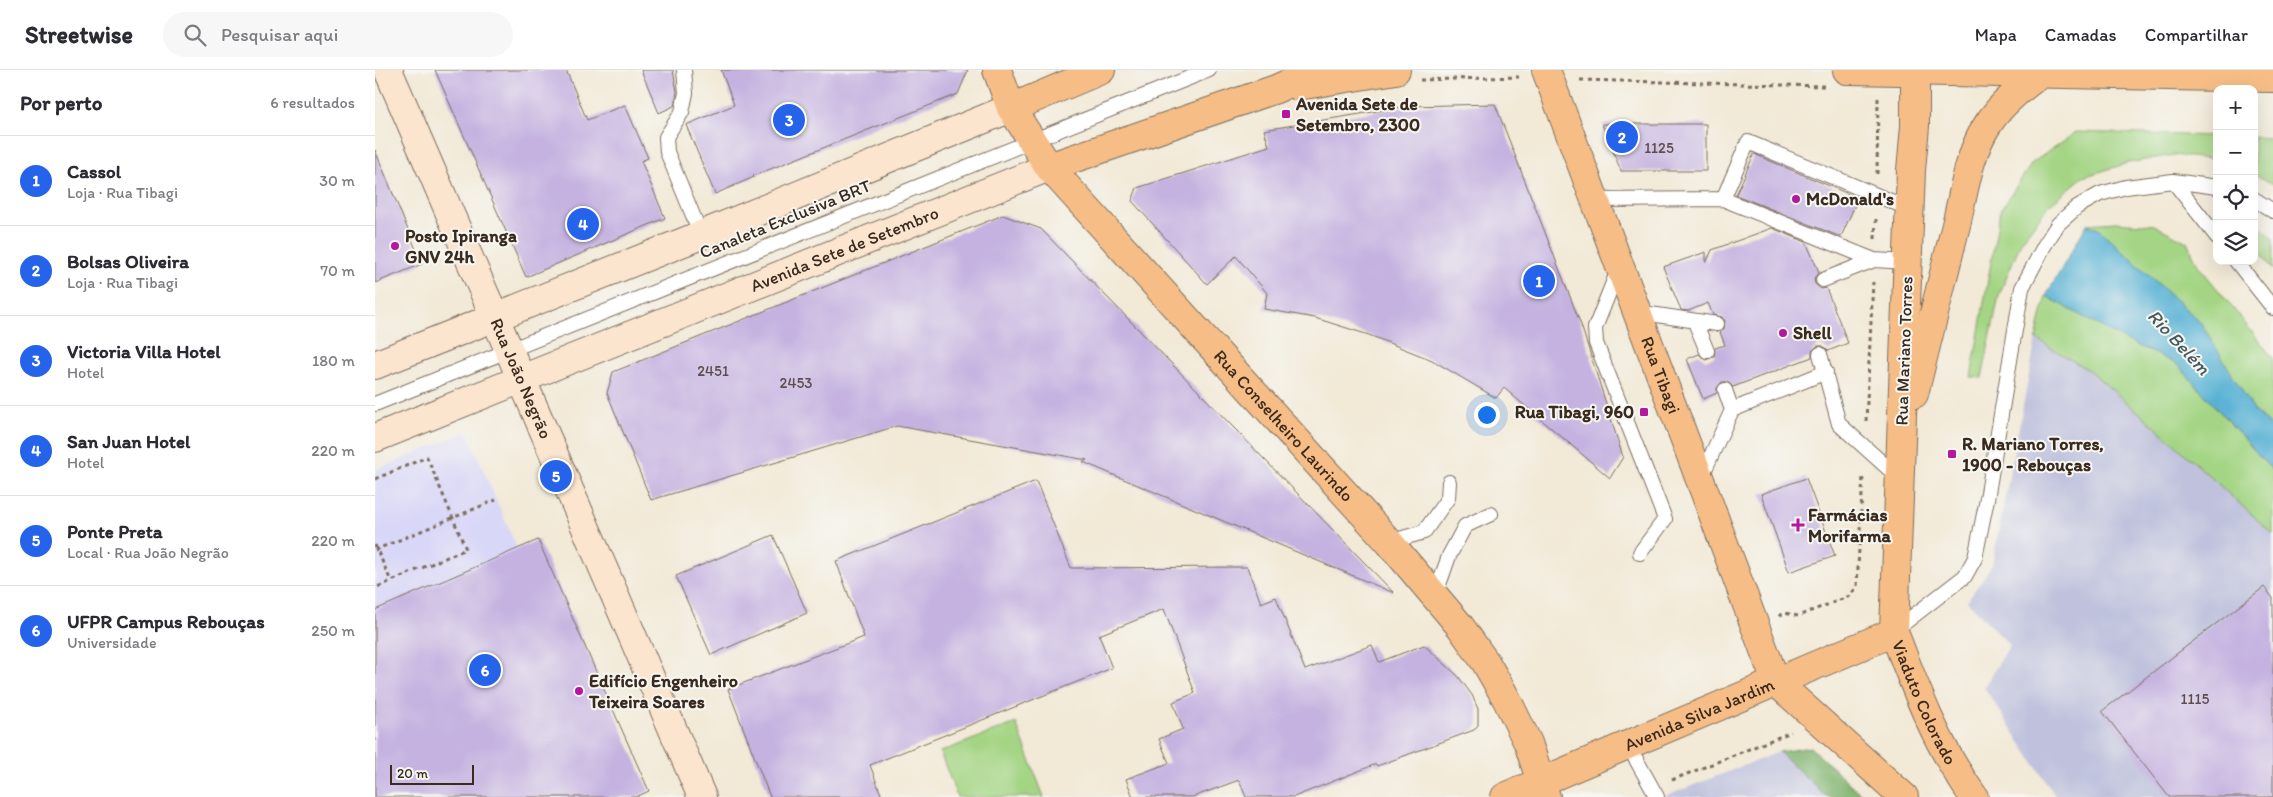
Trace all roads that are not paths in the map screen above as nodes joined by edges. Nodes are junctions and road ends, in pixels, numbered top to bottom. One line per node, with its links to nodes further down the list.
1 (388, 70): 33 (main road, Rua João Negrão)
2 (684, 70): 25 (lane)
3 (997, 70): 14 (main road, Rua Conselheiro Laurindo)
4 (1101, 70): 14 (main road)
5 (1209, 70): 15 (lane, Canaleta Exclusiva BRT)
6 (1318, 70): 13 (main road, Avenida Sete de Setembro)
7 (1395, 70): 13 (main road)
8 (1545, 70): 20 (main road, Rua Tibagi)
9 (1913, 71): 10 (main road); 11 (main road); 22 (main road, Rua Mariano Torres)
10 (2040, 74): 12 (main road); 46 (main road)
11 (1838, 78)
12 (2273, 78)
13 (1277, 90): 16 (main road, Avenida Sete de Setembro)
14 (1011, 108): 15 (main road, Rua Conselheiro Laurindo); 25 (main road)
15 (1032, 140): 16 (main road, Rua Conselheiro Laurindo); 36 (lane, Canaleta Exclusiva BRT)
16 (1049, 168): 41 (main road, Avenida Sete de Setembro); 51 (main road, Rua Conselheiro Laurindo)
17 (2173, 181): 18 (lane); 24 (lane); 54 (lane)
18 (2213, 186)
19 (1723, 199): 20 (lane); 22 (lane); 26 (lane)
20 (1595, 200): 29 (main road, Rua Tibagi)
21 (2258, 202): 23 (lane)
22 (1909, 208): 27 (main road, Rua Mariano Torres)
23 (2273, 211)
24 (2213, 232)
25 (701, 235): 33 (main road)
26 (1874, 260): 27 (lane); 30 (lane)
27 (1907, 262): 46 (main road, Rua Mariano Torres)
28 (2239, 265): 31 (lane)
29 (1620, 266): 32 (main road, Rua Tibagi); 52 (lane)
30 (1823, 280)
31 (2273, 308)
32 (1637, 312): 34 (lane); 48 (main road, Rua Tibagi)
33 (495, 318): 36 (main road, Rua João Negrão); 39 (main road)
34 (1695, 322): 35 (lane); 37 (lane)
35 (1717, 324)
36 (509, 350): 41 (main road, Rua João Negrão); 43 (lane, Canaleta Exclusiva BRT)
37 (1707, 351)
38 (1820, 354): 40 (lane)
39 (375, 365)
40 (1826, 372): 44 (lane); 47 (lane)
41 (521, 379): 45 (main road, Avenida Sete de Setembro); 59 (main road, Rua João Negrão)
42 (1725, 390): 44 (lane)
43 (375, 404)
44 (1732, 410): 48 (lane)
45 (375, 438)
46 (1900, 450): 47 (main road, Rua Mariano Torres)
47 (1899, 478): 54 (main road, Rua Mariano Torres)
48 (1700, 480): 55 (main road, Rua Tibagi)
49 (1449, 482): 51 (lane)
50 (1491, 514): 53 (lane)
51 (1389, 542): 53 (main road, Rua Conselheiro Laurindo)
52 (1641, 553)
53 (1435, 596): 57 (main road, Rua Conselheiro Laurindo)
54 (1894, 632): 55 (main road, Avenida Silva Jardim); 62 (main road, Viaduto Colorado)
55 (1776, 682): 56 (main road, Avenida Silva Jardim); 61 (main road)
56 (1628, 745): 57 (main road, Avenida Silva Jardim); 58 (lane)
57 (1544, 789): 60 (main road, Avenida Silva Jardim)
58 (1654, 793)
59 (702, 797)
60 (1505, 797)
61 (1904, 797)
62 (1974, 797)

